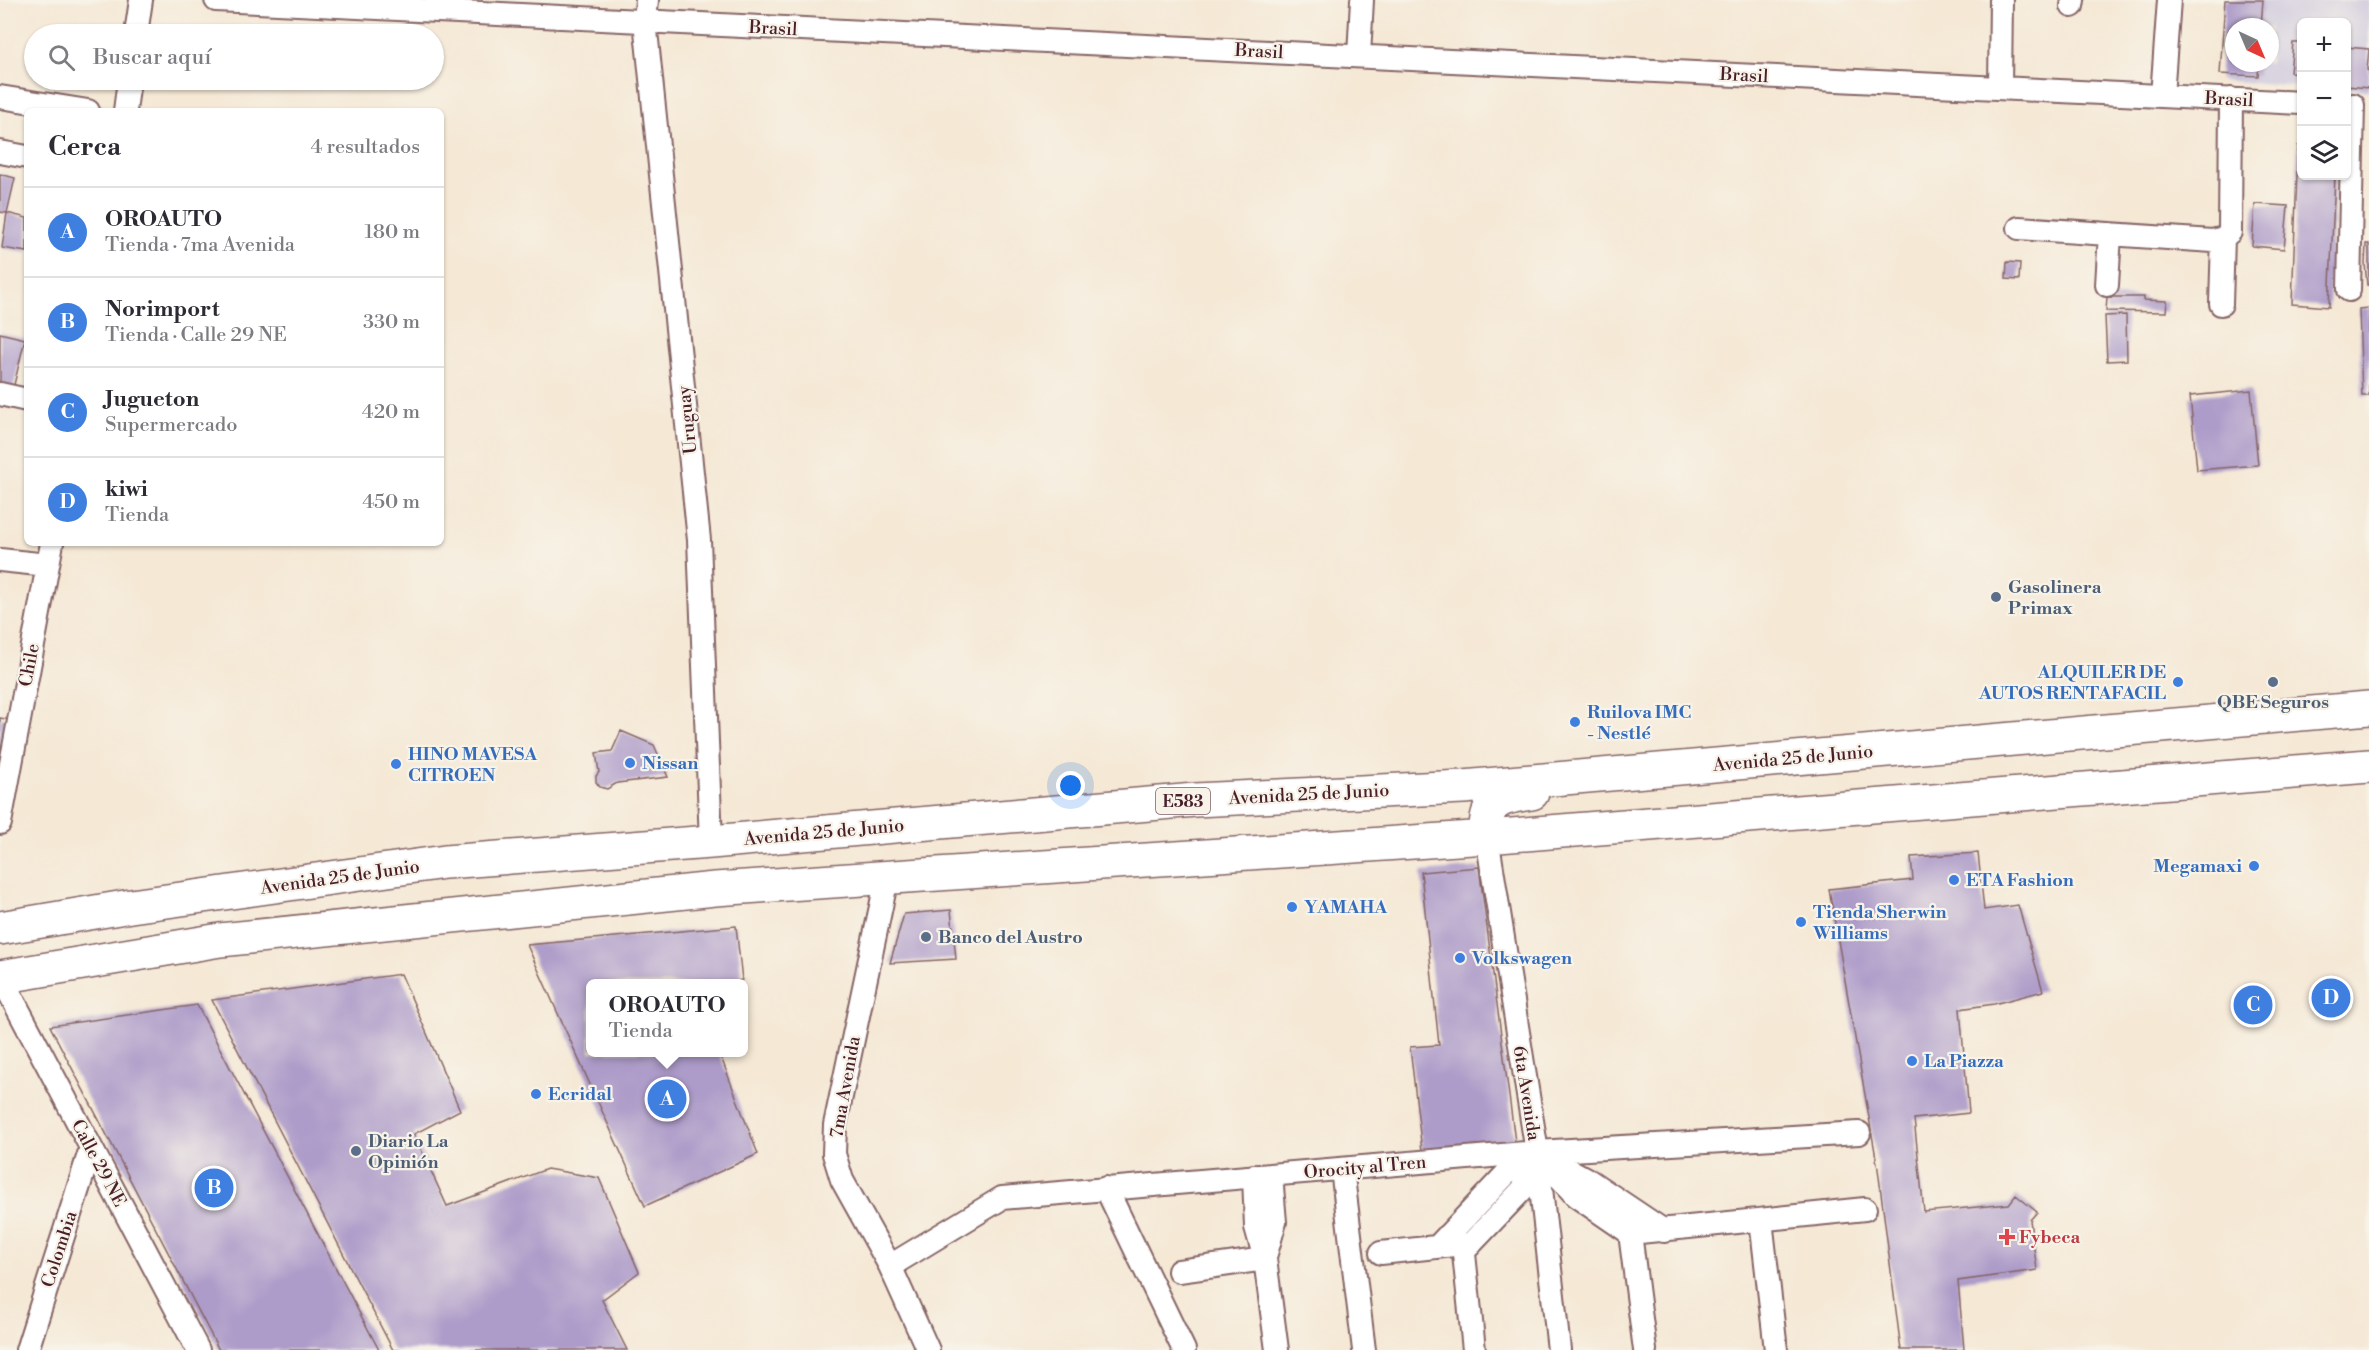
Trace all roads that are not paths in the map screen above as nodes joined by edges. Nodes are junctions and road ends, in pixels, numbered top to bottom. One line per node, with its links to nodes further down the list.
1 (141, 0): 7 (street)
2 (216, 0): 6 (street, Brasil)
3 (1362, 0): 8 (street)
4 (2001, 0): 9 (street)
5 (2169, 0): 11 (street)
6 (646, 11): 8 (street, Brasil); 36 (street, Uruguay)
7 (137, 24)
8 (1359, 56): 9 (street, Brasil)
9 (2000, 88): 11 (street, Brasil)
10 (128, 90): 17 (street)
11 (2162, 96): 13 (street, Brasil)
12 (0, 97): 16 (street)
13 (2231, 99): 14 (street, Brasil); 22 (street)
14 (2297, 103)
15 (2356, 105): 24 (street)
16 (69, 108)
17 (125, 108)
18 (0, 152): 19 (street)
19 (24, 156)
20 (2019, 228): 21 (street)
21 (2110, 234): 22 (street); 23 (street)
22 (2223, 238): 25 (street)
23 (2107, 285)
24 (2349, 290)
25 (2221, 304)
26 (0, 394): 27 (street)
27 (24, 399)
28 (51, 546): 30 (street, Chile)
29 (0, 560): 30 (street)
30 (48, 565): 34 (street, Chile)
31 (2369, 708): 33 (main road, Avenida 25 de Junio / E583)
32 (2369, 766): 35 (main road)
33 (1658, 770): 35 (main road); 36 (main road, Avenida 25 de Junio / E583)
34 (0, 823)
35 (1487, 837): 37 (main road); 42 (street, 6ta Avenida)
36 (711, 842): 38 (main road, Avenida 25 de Junio / E583)
37 (887, 878): 39 (main road); 54 (street, 7ma Avenida)
38 (0, 928)
39 (0, 977): 41 (street, Calle 29 NE)
40 (1859, 1133): 42 (street, Orocity al Tren)
41 (91, 1148): 56 (street, Colombia); 57 (street, Calle 29 NE)
42 (1537, 1152): 43 (street, Orocity al Tren); 48 (street); 49 (street); 50 (street); 51 (street); 63 (street, 6ta Avenida)
43 (1342, 1169): 44 (street, Orocity al Tren); 61 (street)
44 (1262, 1175): 45 (street, Orocity al Tren); 53 (street)
45 (1106, 1188): 54 (street, Orocity al Tren); 59 (street)
46 (1865, 1209): 47 (street)
47 (1761, 1220): 48 (street); 65 (street)
48 (1664, 1231): 49 (street)
49 (1630, 1233): 64 (street)
50 (1438, 1246): 51 (street); 52 (street)
51 (1464, 1251): 62 (street)
52 (1381, 1253)
53 (1264, 1259): 55 (street); 60 (street)
54 (890, 1266): 58 (street, 7ma Avenida)
55 (1179, 1271)
56 (27, 1349)
57 (198, 1350)
58 (927, 1350)
59 (1184, 1350)
60 (1277, 1350)
61 (1364, 1350)
62 (1474, 1350)
63 (1559, 1350)
64 (1645, 1350)
65 (1776, 1350)

